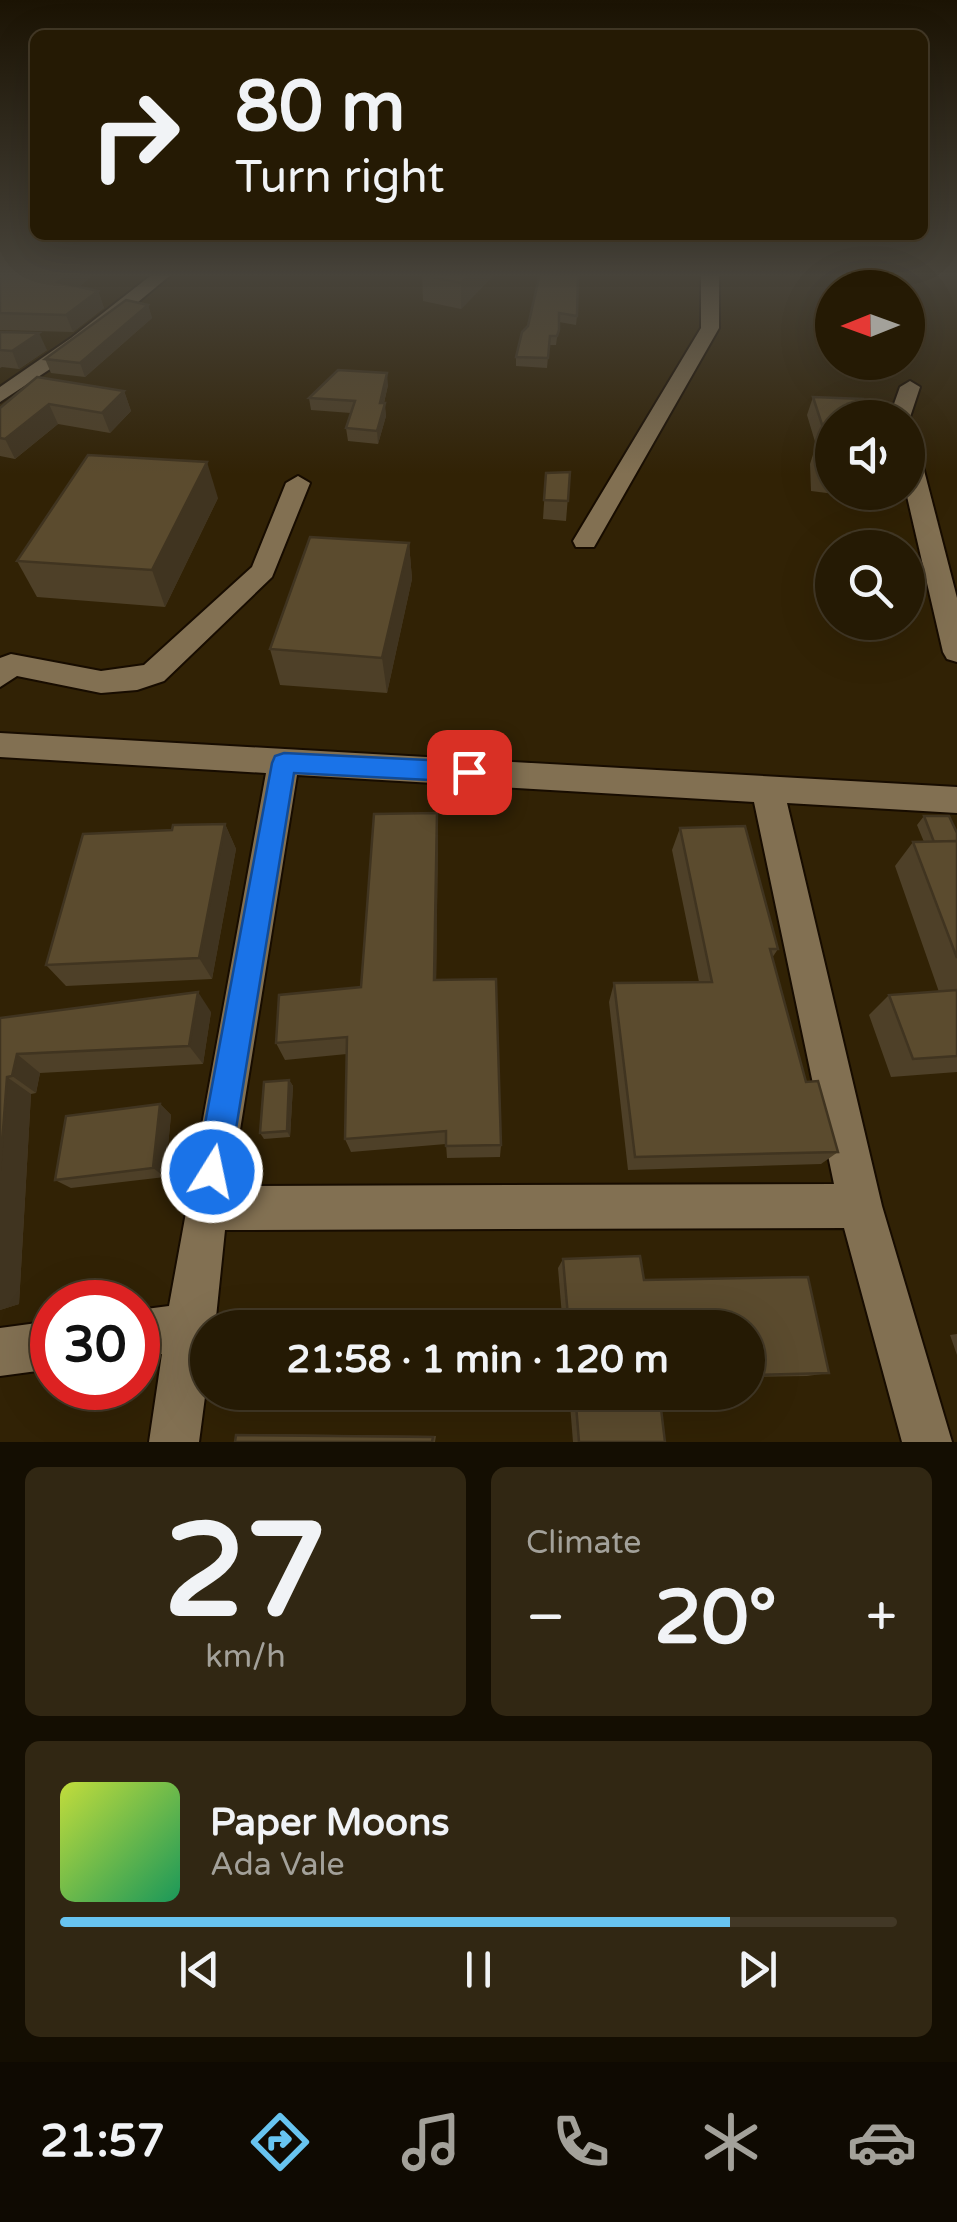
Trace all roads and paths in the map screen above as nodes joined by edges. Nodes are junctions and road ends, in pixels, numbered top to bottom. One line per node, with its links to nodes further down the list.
1 (703, 340): 9 (street)
2 (39, 341): 3 (street)
3 (78, 342): 5 (street)
4 (910, 387): 6 (street)
5 (0, 396)
6 (906, 400)
7 (298, 483): 11 (street)
8 (922, 510): 10 (street)
9 (586, 541)
10 (957, 652)
11 (0, 676)
12 (0, 745): 13 (street)
13 (284, 763): 14 (street); 17 (street)
14 (767, 786): 15 (street); 16 (street)
15 (957, 800)
16 (860, 1206): 17 (street); 25 (street)
17 (206, 1208): 18 (street)
18 (193, 1310)
19 (190, 1327): 20 (street)
20 (160, 1331)
21 (190, 1334): 24 (street)
22 (30, 1348): 23 (street)
23 (0, 1352)
24 (174, 1442)
25 (927, 1442)

